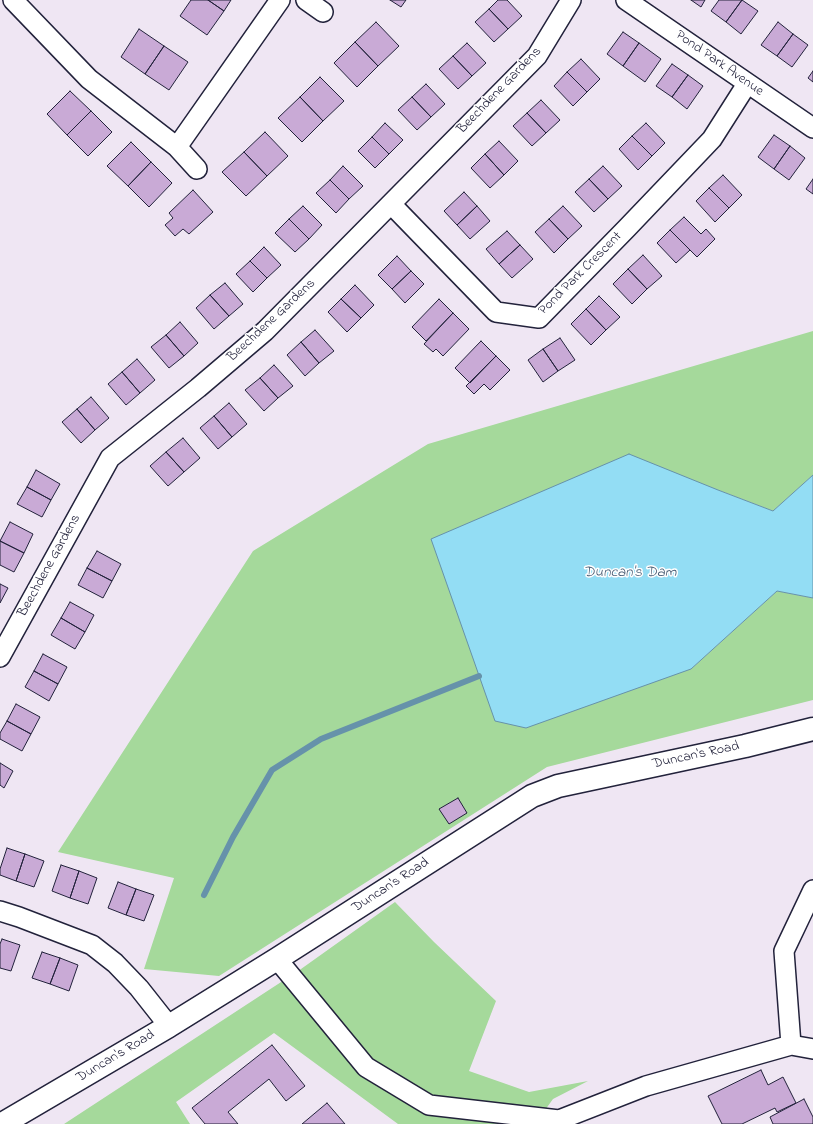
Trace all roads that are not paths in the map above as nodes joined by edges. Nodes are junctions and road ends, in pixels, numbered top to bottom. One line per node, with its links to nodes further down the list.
1 (13, 0): 9 (street)
2 (280, 0): 9 (street)
3 (306, 0): 6 (street)
4 (571, 0): 11 (street, Beechdene Gardens)
5 (626, 0): 7 (street, Pond Park Avenue)
6 (323, 12)
7 (748, 84): 8 (street, Pond Park Avenue); 11 (street, Pond Park Crescent)
8 (813, 128)
9 (177, 147): 10 (street)
10 (197, 169)
11 (392, 204): 12 (street, Beechdene Gardens)
12 (0, 657)
13 (813, 729): 16 (street, Duncan's Road)
14 (813, 890): 18 (street)
15 (0, 911): 17 (street)
16 (276, 959): 17 (street, Duncan's Road); 20 (street)
17 (169, 1026): 21 (street, Duncan's Road)
18 (791, 1045): 19 (street); 20 (street)
19 (813, 1049)
20 (466, 1117)
21 (2, 1124)

